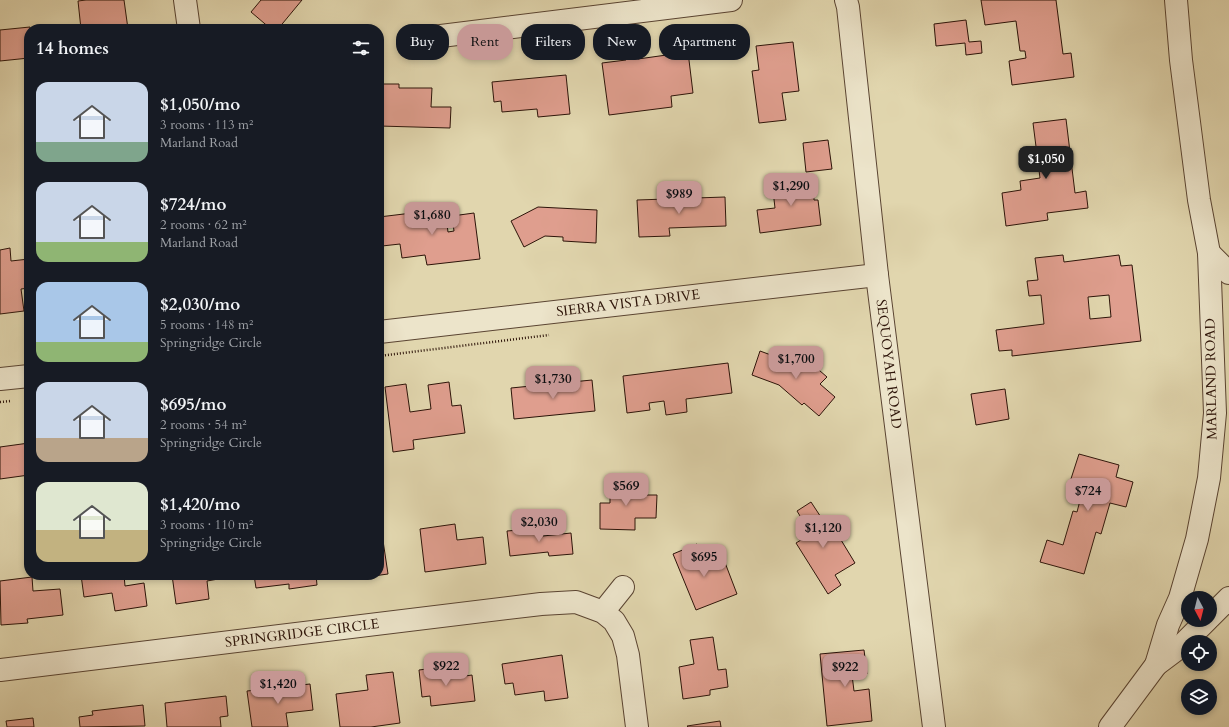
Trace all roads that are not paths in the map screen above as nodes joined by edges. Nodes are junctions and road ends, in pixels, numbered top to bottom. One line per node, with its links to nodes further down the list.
1 (185, 0): 5 (street)
2 (731, 0): 6 (street)
3 (846, 0): 9 (street, SEQUOYAH ROAD)
4 (1176, 0): 7 (street, MARLAND ROAD)
5 (188, 24)
6 (449, 35)
7 (1208, 254): 8 (street); 18 (street, MARLAND ROAD)
8 (1229, 272)
9 (877, 275): 10 (street, SIERRA VISTA DRIVE); 21 (street, SEQUOYAH ROAD)
10 (384, 331)
11 (24, 377): 12 (street)
12 (0, 379)
13 (624, 587): 16 (street)
14 (1229, 598): 15 (street)
15 (1217, 610)
16 (603, 612): 19 (street, SPRINGRIDGE CIRCLE); 20 (street, SPRINGRIDGE CIRCLE)
17 (1200, 627): 18 (street)
18 (1156, 665): 22 (street)
19 (0, 670)
20 (637, 727)
21 (934, 727)
22 (1110, 727)

